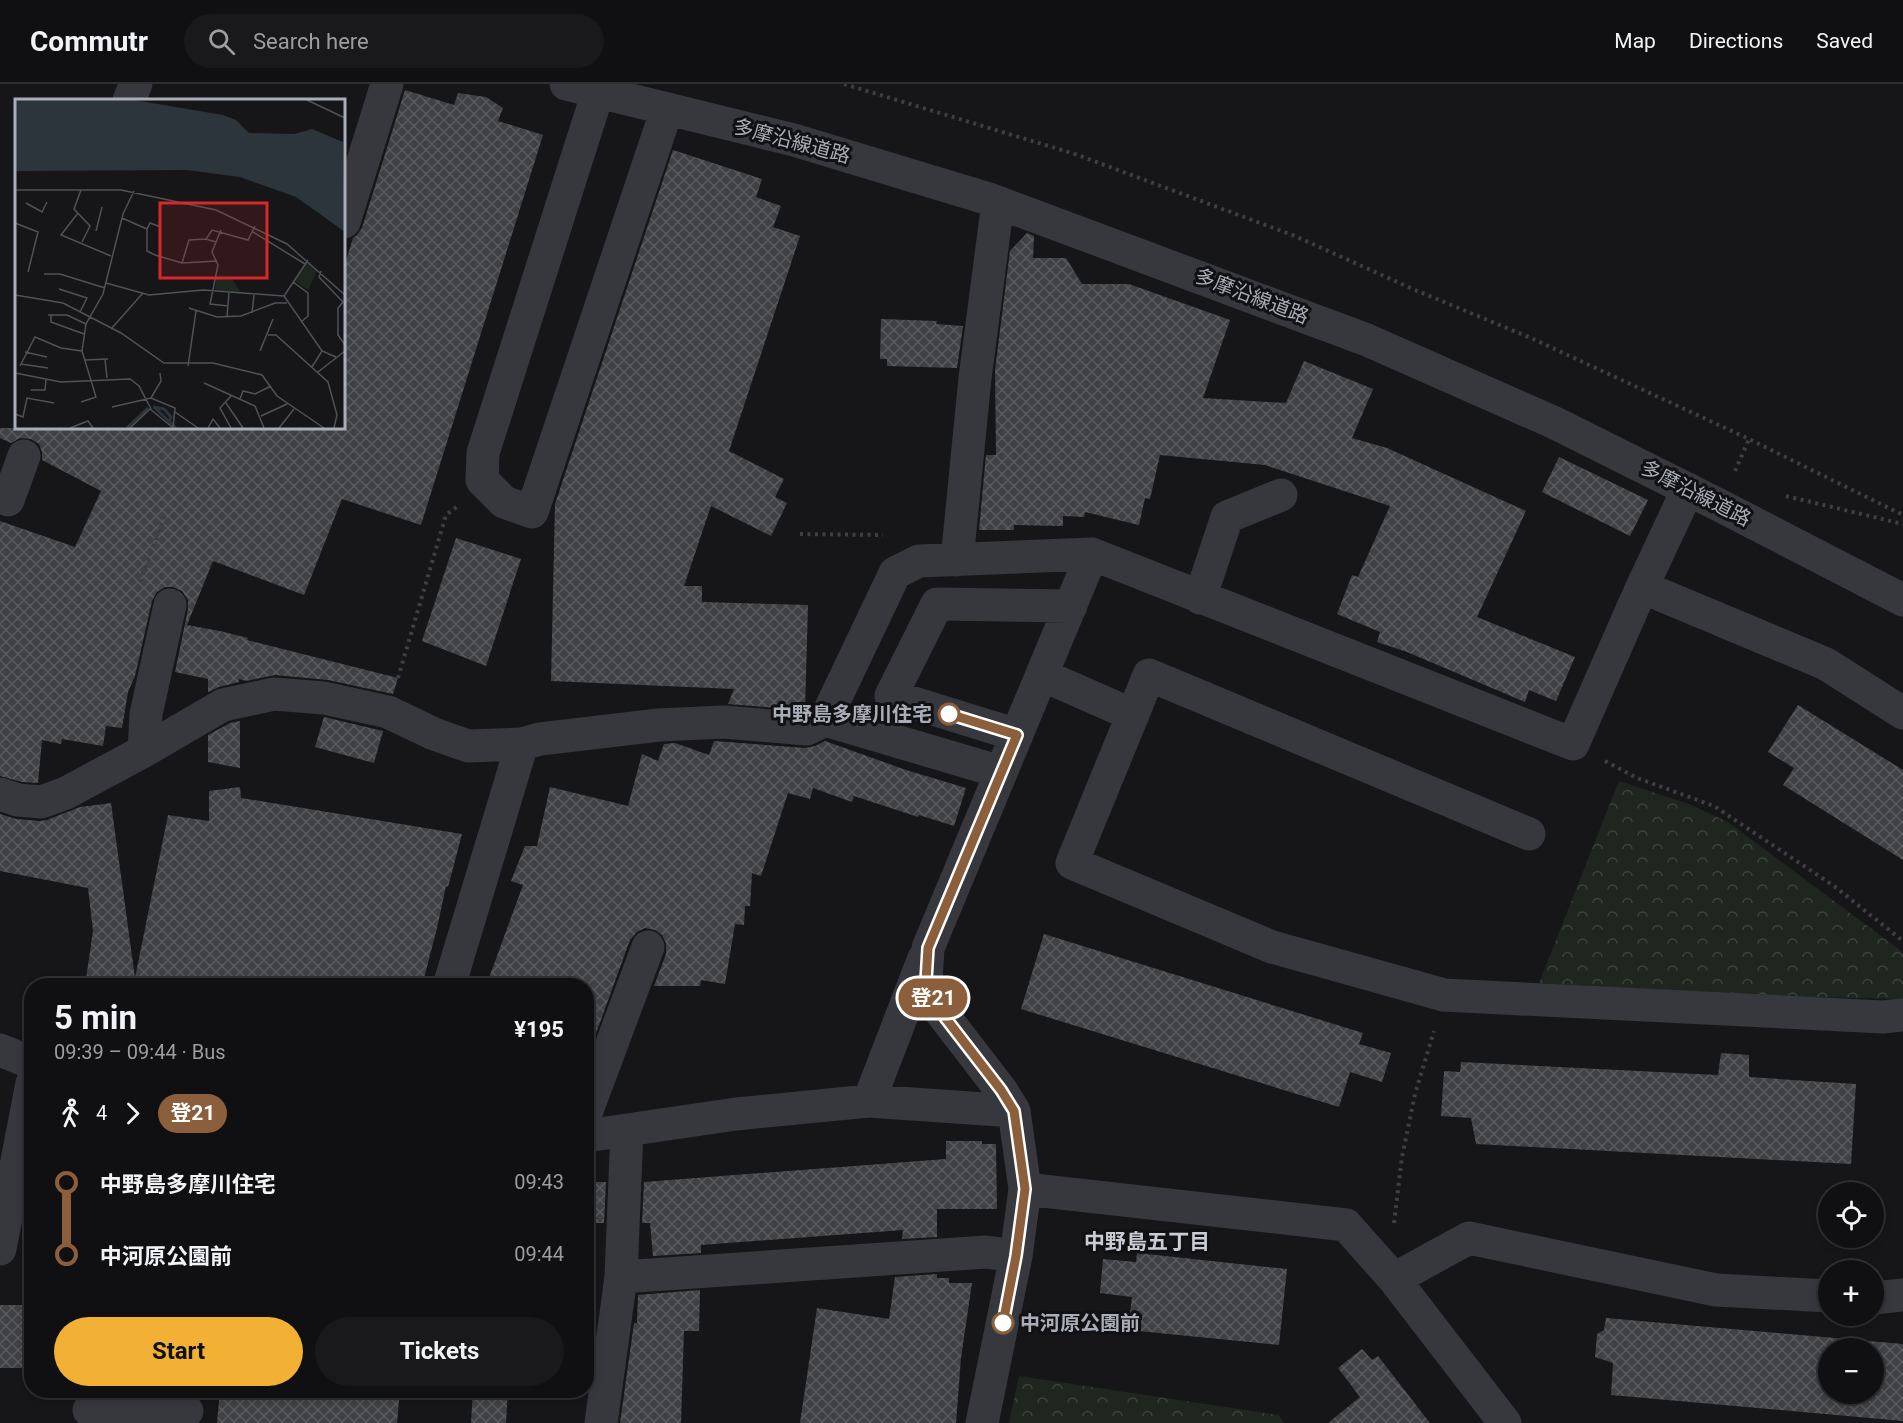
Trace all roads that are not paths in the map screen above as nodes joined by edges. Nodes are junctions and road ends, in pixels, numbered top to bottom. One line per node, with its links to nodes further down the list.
1 (136, 84): 5 (street)
2 (387, 84): 8 (street)
3 (566, 84): 4 (street, 多摩沿線道路)
4 (598, 92): 6 (street, 多摩沿線道路); 6 (street)
5 (129, 99)
6 (667, 109): 7 (street, 多摩沿線道路)
7 (998, 202): 10 (street, 多摩沿線道路); 14 (street)
8 (345, 219)
9 (24, 456): 12 (street)
10 (1688, 489): 15 (street); 17 (street, 多摩沿線道路)
11 (1281, 495): 16 (street)
12 (11, 501)
13 (1092, 554): 14 (street); 16 (street); 19 (street)
14 (957, 560): 23 (street)
15 (1642, 587): 16 (street); 21 (street)
16 (1200, 598)
17 (1903, 600)
18 (170, 604): 26 (street)
19 (1071, 606): 20 (street); 24 (street)
20 (1042, 675): 22 (street); 24 (street)
21 (1903, 712)
22 (1133, 715): 29 (street); 33 (street)
23 (825, 720): 25 (street); 27 (street)
24 (1017, 735): 27 (street)
25 (522, 744): 26 (street); 32 (street)
26 (144, 751): 28 (street)
27 (1001, 772): 31 (street)
28 (0, 794)
29 (1529, 834)
30 (648, 947): 36 (street)
31 (928, 948): 37 (street); 38 (street)
32 (451, 978)
33 (1903, 1015)
34 (0, 1050): 35 (street)
35 (24, 1060)
36 (594, 1092)
37 (869, 1101): 38 (street); 40 (street)
38 (1014, 1111): 42 (street)
39 (24, 1124): 43 (street)
40 (627, 1130): 41 (street); 46 (street)
41 (594, 1135)
42 (1025, 1189): 44 (street); 45 (street)
43 (0, 1249)
44 (1016, 1256): 46 (street); 53 (street)
45 (1388, 1272): 47 (street); 54 (street)
46 (621, 1276): 52 (street)
47 (1818, 1295)
48 (1903, 1295): 49 (street)
49 (1884, 1297)
50 (187, 1408): 51 (street)
51 (88, 1410)
52 (601, 1423)
53 (982, 1423)
54 (1505, 1423)

